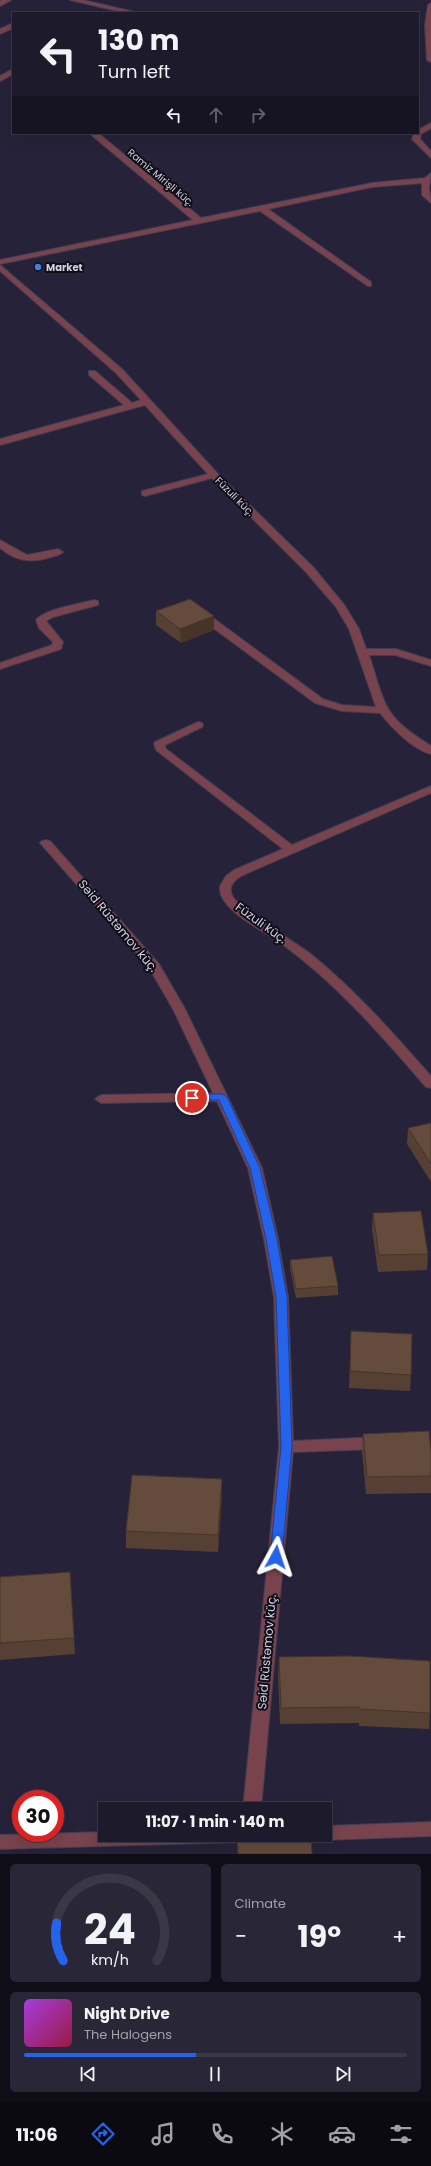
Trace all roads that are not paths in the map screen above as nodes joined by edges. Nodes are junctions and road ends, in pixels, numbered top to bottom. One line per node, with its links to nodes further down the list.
1 (8, 0): 3 (street)
2 (73, 0): 5 (street)
3 (0, 4)
4 (431, 5): 8 (street)
5 (131, 12)
6 (12, 26): 7 (street)
7 (0, 32)
8 (431, 60)
9 (12, 71): 10 (street)
10 (0, 79): 11 (street)
11 (12, 83)
12 (431, 125): 13 (street)
13 (419, 132)
14 (94, 134): 20 (street, Ramiz Mirişli küç.)
15 (417, 134): 16 (street)
16 (431, 156)
17 (429, 177): 18 (street); 19 (street)
18 (431, 201)
19 (261, 208): 20 (street); 23 (street)
20 (198, 220): 21 (street)
21 (0, 262)
22 (0, 267): 25 (street, Füzuli küç.)
23 (368, 284)
24 (92, 374): 26 (street)
25 (148, 401): 26 (street); 28 (street, Füzuli küç.)
26 (130, 405): 27 (street)
27 (0, 442)
28 (214, 475): 29 (street); 34 (street, Füzuli küç.)
29 (145, 493)
30 (0, 543): 31 (street)
31 (58, 552)
32 (94, 603): 36 (street)
33 (205, 617): 37 (street)
34 (364, 652): 35 (street); 37 (street, Füzuli küç.)
35 (431, 663)
36 (0, 666)
37 (383, 710): 39 (street, Füzuli küç.)
38 (198, 725): 42 (street)
39 (431, 751)
40 (431, 789): 42 (street, Füzuli küç.)
41 (46, 843): 44 (street, Səid Rüstəmov küç.)
42 (292, 850): 43 (street, Füzuli küç.)
43 (431, 1084)
44 (222, 1097): 45 (street); 47 (street, Səid Rüstəmov küç.)
45 (101, 1099)
46 (394, 1443): 47 (street)
47 (286, 1447): 48 (street, Səid Rüstəmov küç.)
48 (253, 1802)
49 (431, 1829): 50 (street)
50 (332, 1833)
51 (98, 1839): 52 (street)
52 (0, 1842)

